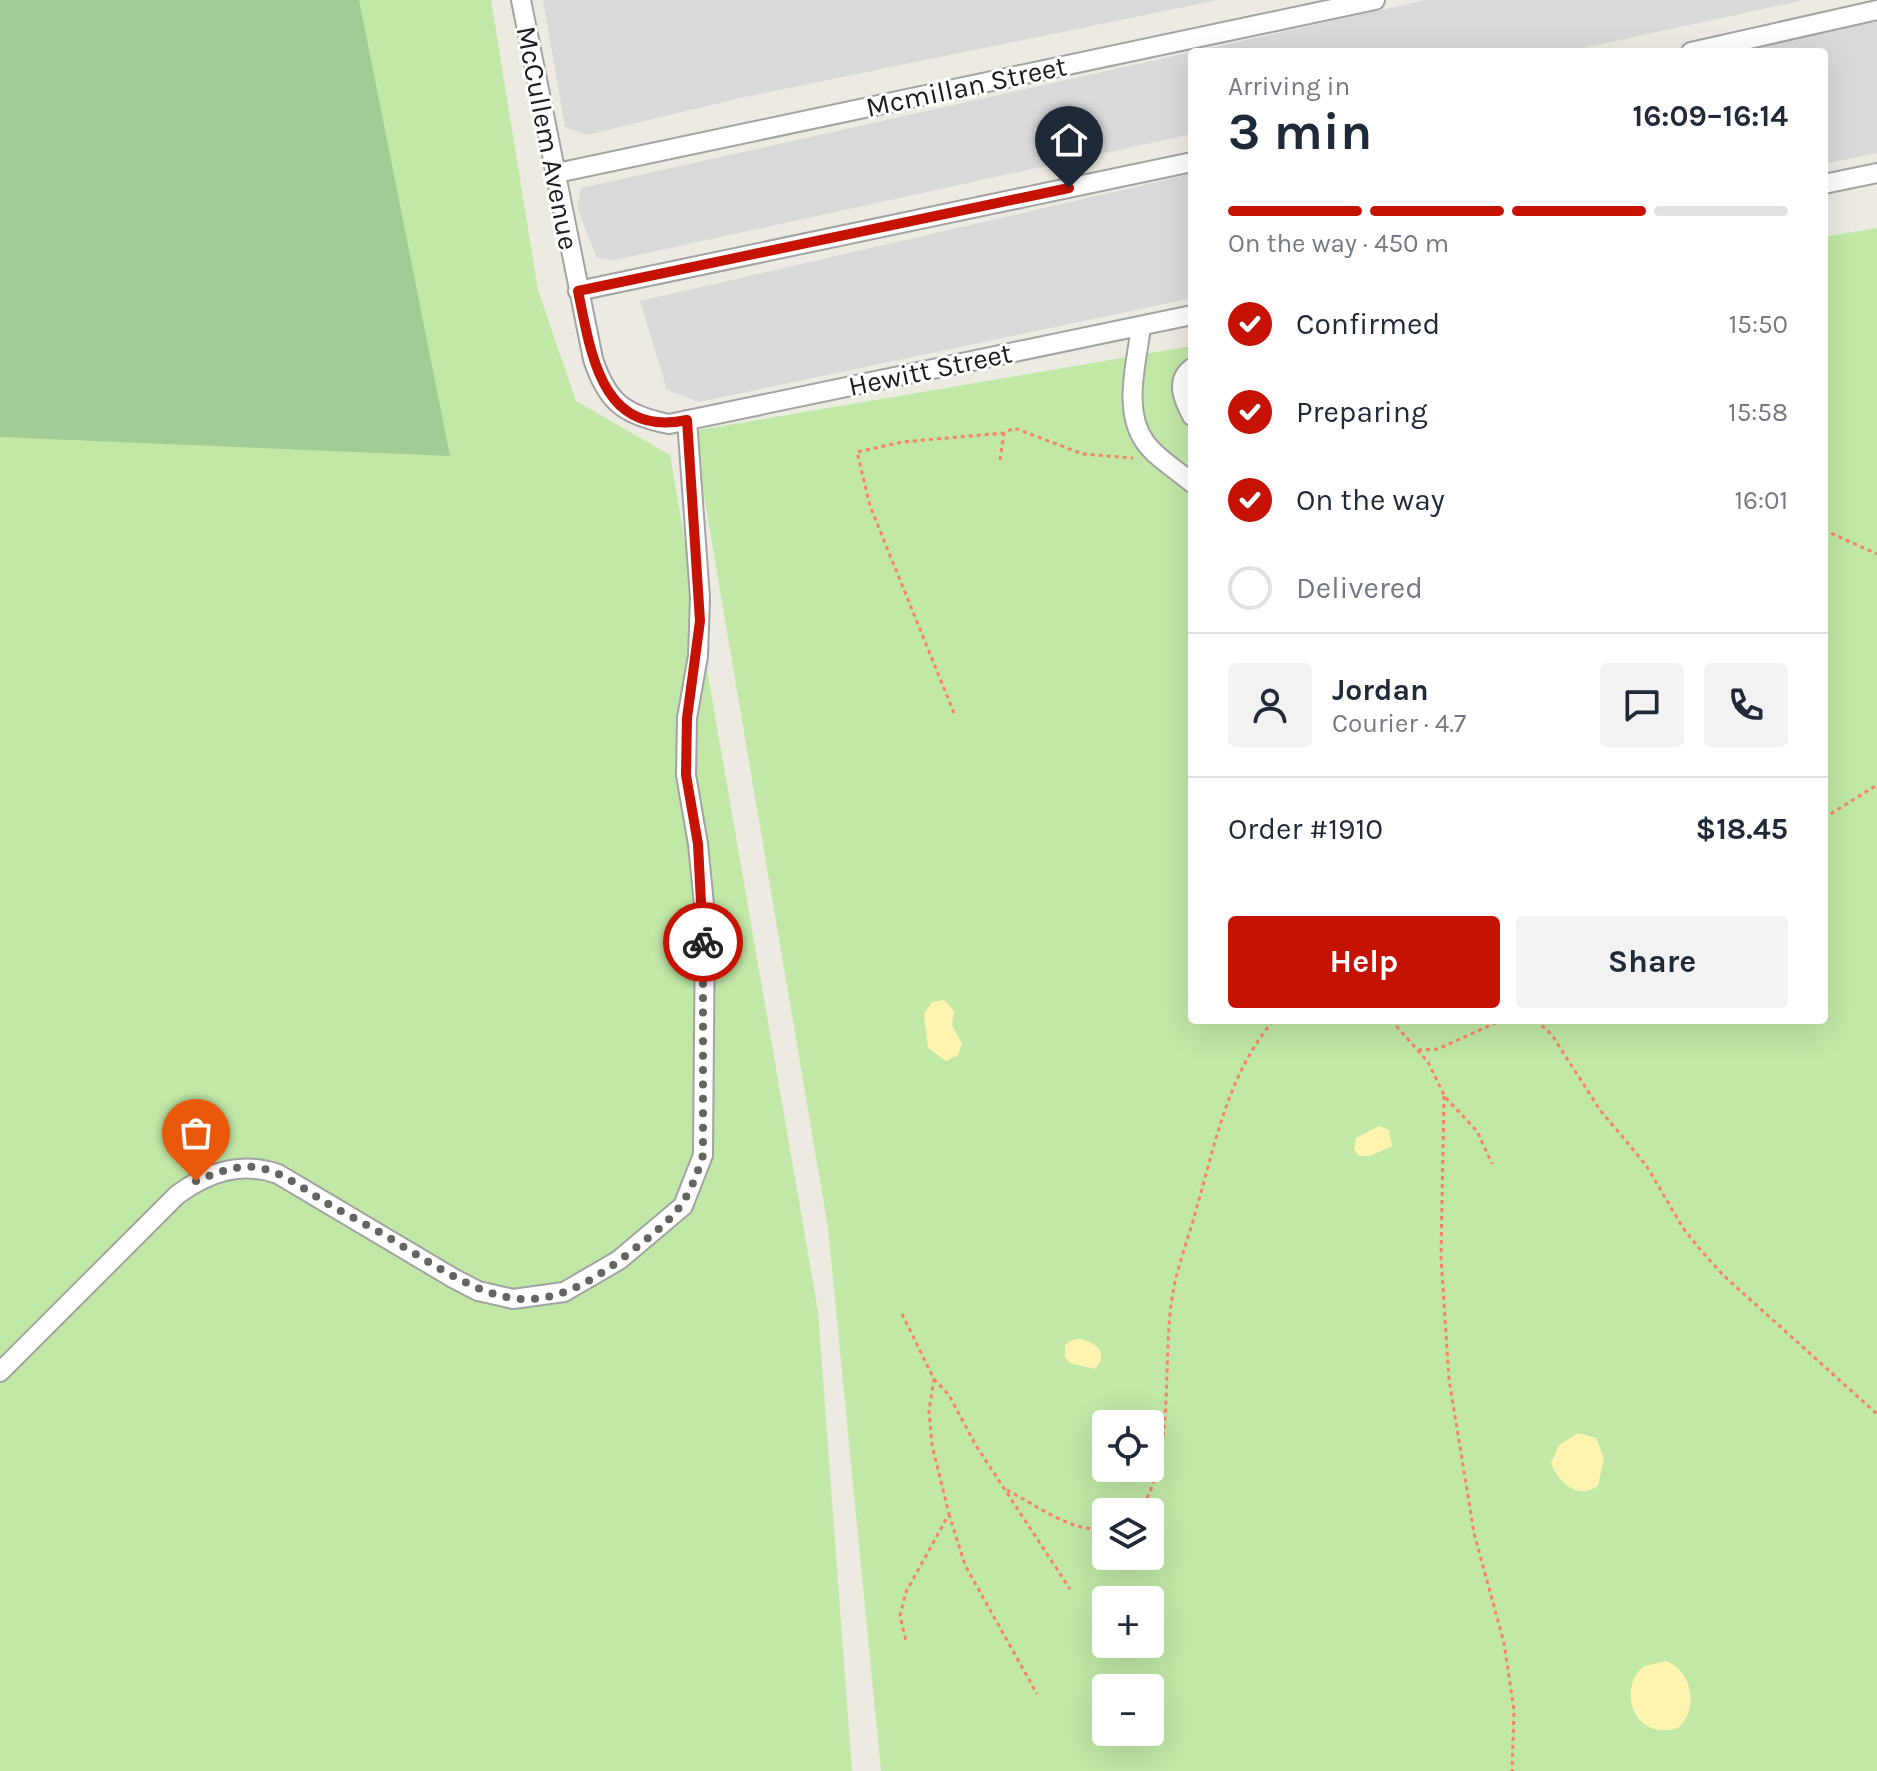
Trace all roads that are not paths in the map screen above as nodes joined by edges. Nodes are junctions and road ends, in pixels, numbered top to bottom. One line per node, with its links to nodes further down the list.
1 (521, 0): 6 (street, McCullem Avenue)
2 (1375, 0): 6 (street, Mcmillan Street)
3 (1877, 10): 4 (street)
4 (1709, 48)
5 (1188, 163): 9 (street)
6 (557, 173): 9 (street, McCullem Avenue)
7 (1877, 173): 8 (street)
8 (1828, 183)
9 (578, 291): 14 (street, McCullem Avenue)
10 (1188, 316): 11 (street, Hewitt Street)
11 (1141, 326): 14 (street, Hewitt Street); 15 (street)
12 (1188, 371): 13 (street)
13 (1188, 405)
14 (678, 422): 16 (street)
15 (1188, 480)
16 (0, 1372)

